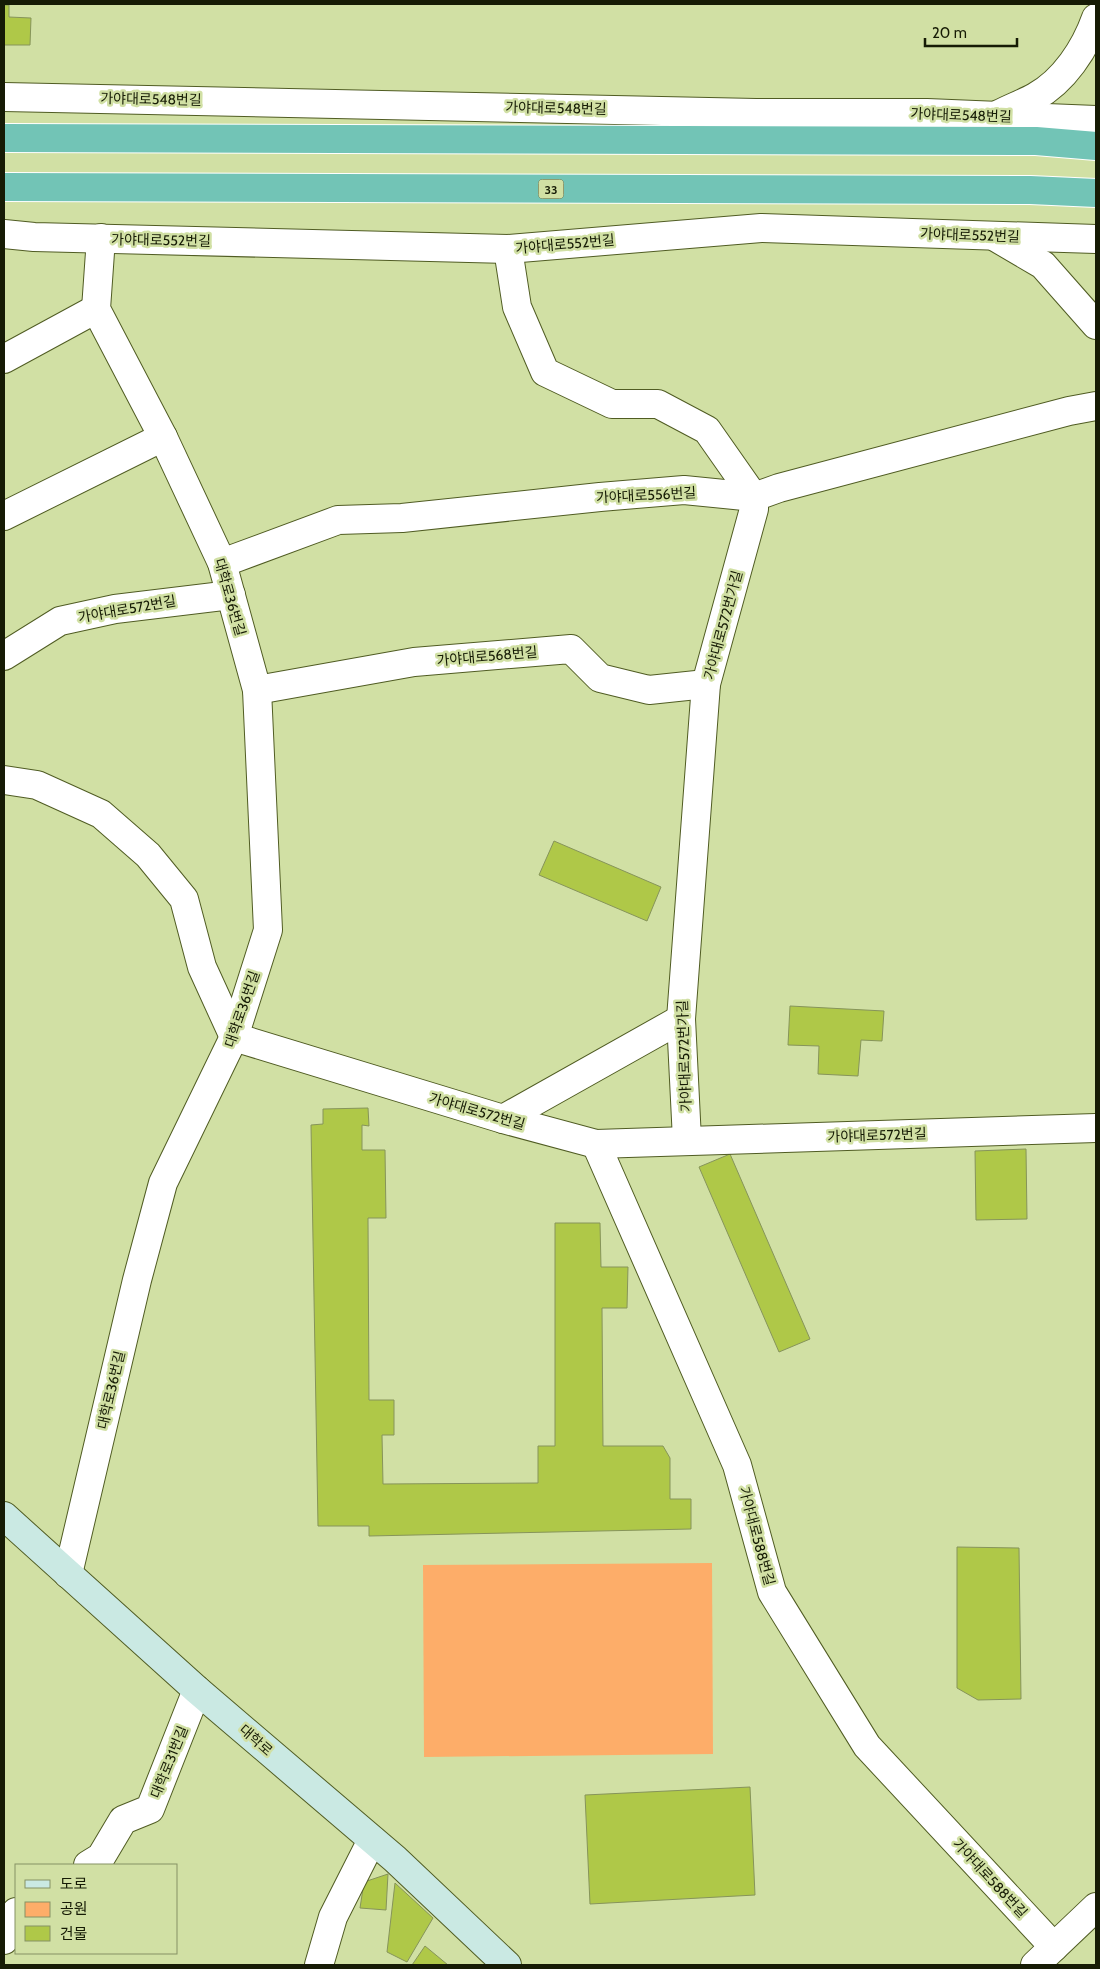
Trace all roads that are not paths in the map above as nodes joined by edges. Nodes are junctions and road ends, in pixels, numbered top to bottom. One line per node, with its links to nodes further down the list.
1 (1096, 18): 3 (street)
2 (8, 96): 3 (street, 가야대로548번길)
3 (996, 116): 4 (street, 가야대로548번길)
4 (1096, 120)
5 (7, 138): 6 (highway)
6 (1096, 146)
7 (5, 187): 8 (highway, 33)
8 (1096, 194)
9 (4, 236): 11 (street, 가야대로552번길)
10 (994, 236): 12 (street, 가야대로552번길); 13 (street, 가야대로552번길); 15 (street)
11 (101, 238): 13 (street, 가야대로552번길); 14 (street)
12 (1096, 239)
13 (508, 249): 19 (street)
14 (96, 309): 16 (street); 18 (street, 대학로36번길)
15 (1096, 326)
16 (4, 359)
17 (1096, 406): 19 (street, 가야대로556번길)
18 (163, 437): 20 (street); 21 (street, 대학로36번길)
19 (754, 497): 21 (street, 가야대로556번길); 24 (street, 가야대로572번가길)
20 (8, 514)
21 (222, 563): 22 (street, 대학로36번길)
22 (231, 595): 23 (street, 가야대로572번길); 25 (street, 대학로36번길)
23 (4, 656)
24 (706, 684): 25 (street, 가야대로568번길); 27 (street, 가야대로572번가길)
25 (256, 690): 28 (street, 대학로36번길)
26 (4, 780): 28 (street)
27 (680, 1019): 29 (street); 31 (street, 가야대로572번가길)
28 (234, 1037): 29 (street, 가야대로572번길); 34 (street, 대학로36번길)
29 (503, 1119): 32 (street, 가야대로572번길)
30 (1096, 1128): 31 (street, 가야대로572번길)
31 (687, 1140): 32 (street, 가야대로572번길)
32 (596, 1144): 41 (street, 가야대로588번길)
33 (4, 1516): 34 (main road, 대학로)
34 (68, 1574): 35 (main road, 대학로)
35 (198, 1690): 36 (main road, 대학로); 37 (street, 대학로31번길)
36 (372, 1840): 42 (street); 43 (main road, 대학로)
37 (90, 1864)
38 (1096, 1908): 41 (street)
39 (15, 1914): 40 (street)
40 (4, 1940)
41 (1054, 1947): 44 (street)
42 (319, 1965)
43 (507, 1965)
44 (1035, 1965)

